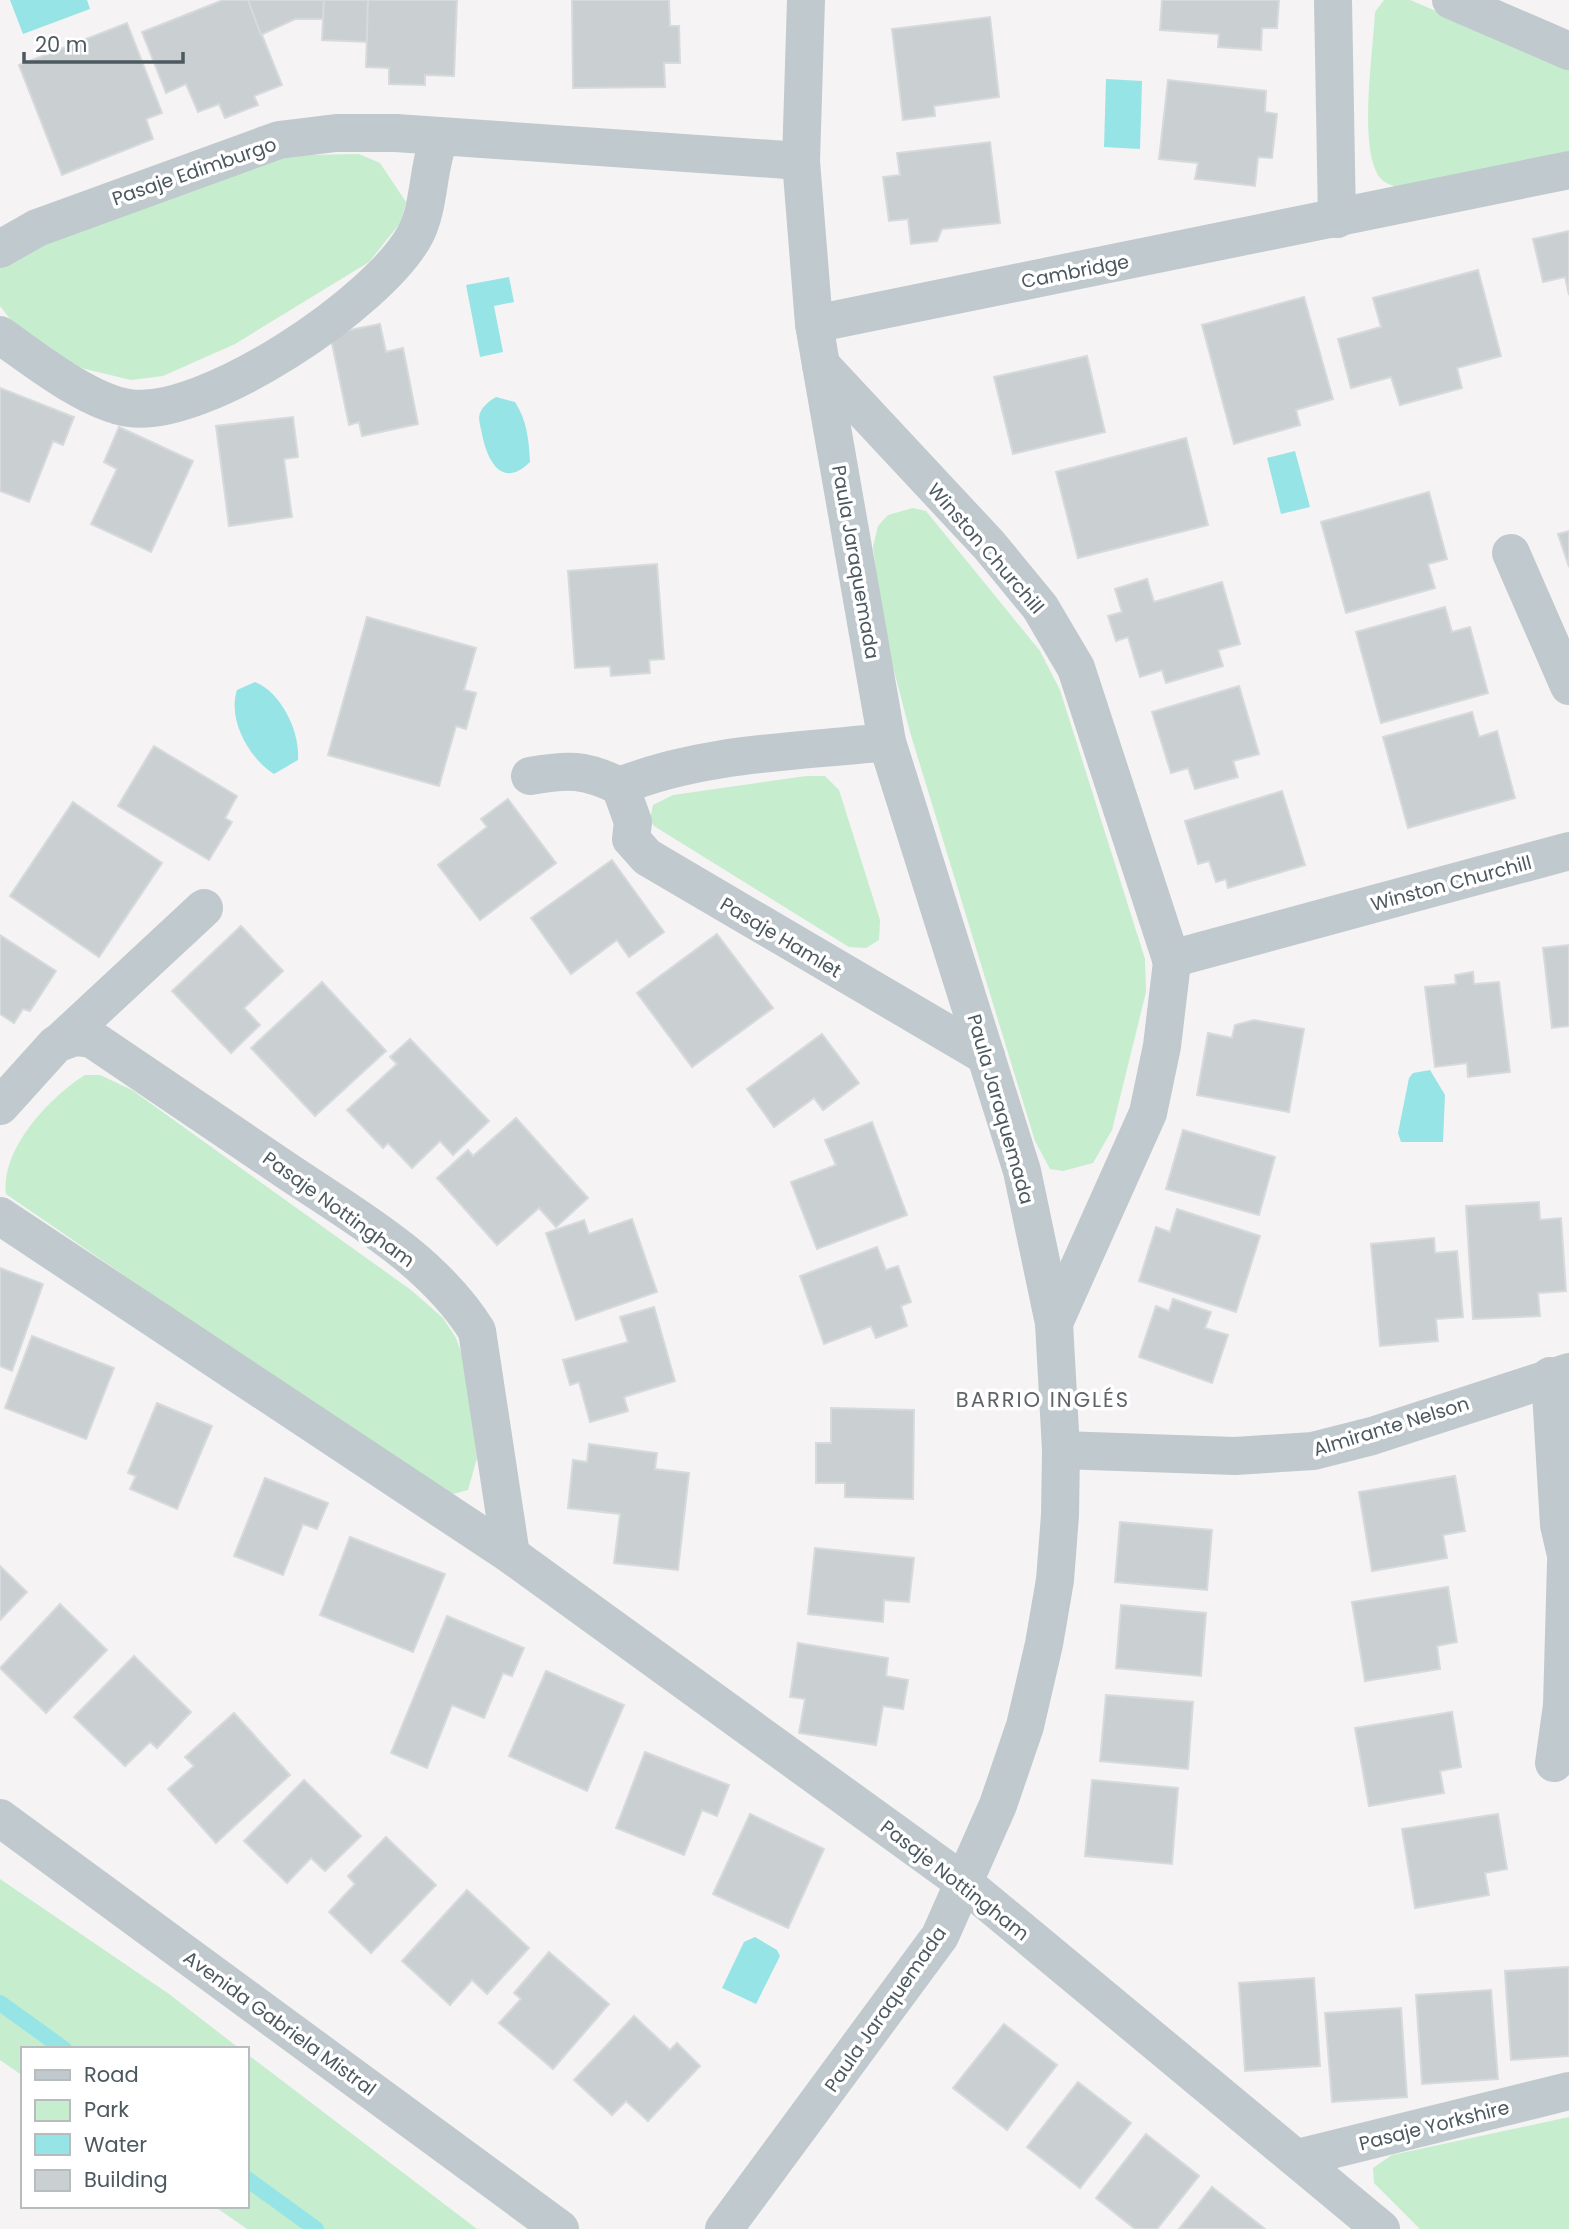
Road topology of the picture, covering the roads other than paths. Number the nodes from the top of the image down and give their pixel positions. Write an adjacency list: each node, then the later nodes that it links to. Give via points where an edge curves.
1 (806, 0): 6 (street, Paula Jaraquemada)
2 (1333, 0): 8 (street)
3 (1451, 0): 4 (street)
4 (1569, 51)
5 (440, 137): 6 (street, Pasaje Edimburgo); 9 (street, Pasaje Edimburgo, via 336,133 279,140 37,228); 11 (street, via 431,157 416,233 395,264 335,319 299,344 214,388 172,405 129,408 100,398)
6 (801, 161): 10 (street, Paula Jaraquemada)
7 (1569, 170): 8 (street, Cambridge)
8 (1337, 219): 10 (street, Cambridge)
9 (0, 249)
10 (814, 324): 12 (street, Paula Jaraquemada)
11 (0, 335)
12 (821, 365): 15 (street, Paula Jaraquemada); 20 (street, Winston Churchill, via 989,545 1040,607 1076,668)
13 (1511, 553): 14 (street)
14 (1569, 687)
15 (887, 742): 17 (street, via 687,765); 22 (street, Paula Jaraquemada)
16 (530, 776): 17 (street, via 566,769 593,773)
17 (620, 786): 22 (street, Pasaje Hamlet, via 633,822 631,839 647,857)
18 (1569, 851): 20 (street, Winston Churchill)
19 (204, 908): 21 (street)
20 (1171, 959): 25 (street, Winston Churchill, via 1162,1045 1148,1113)
21 (62, 1040): 23 (street); 28 (street, Pasaje Nottingham, via 92,1039 382,1235 464,1310 477,1331)
22 (986, 1056): 25 (street, Paula Jaraquemada, via 1022,1171)
23 (0, 1106)
24 (0, 1216): 28 (street, Pasaje Nottingham)
25 (1054, 1323): 27 (street, Paula Jaraquemada)
26 (1559, 1374): 27 (street, Almirante Nelson, via 1313,1451 1236,1456); 29 (street, Almirante Nelson, via 1559,1525)
27 (1061, 1450): 32 (street, Paula Jaraquemada, via 1055,1580 1044,1644 998,1805)
28 (511, 1555): 32 (street, Pasaje Nottingham)
29 (1567, 1565): 30 (street, Almirante Nelson, via 1562,1705)
30 (1554, 1763)
31 (0, 1818): 35 (street, Avenida Gabriela Mistral)
32 (963, 1882): 34 (street, Pasaje Nottingham); 36 (street, Paula Jaraquemada, via 940,1936)
33 (1569, 2091): 34 (street, Pasaje Yorkshire)
34 (1298, 2158): 37 (street, Pasaje Nottingham)
35 (560, 2229)
36 (724, 2229)
37 (1381, 2229)

